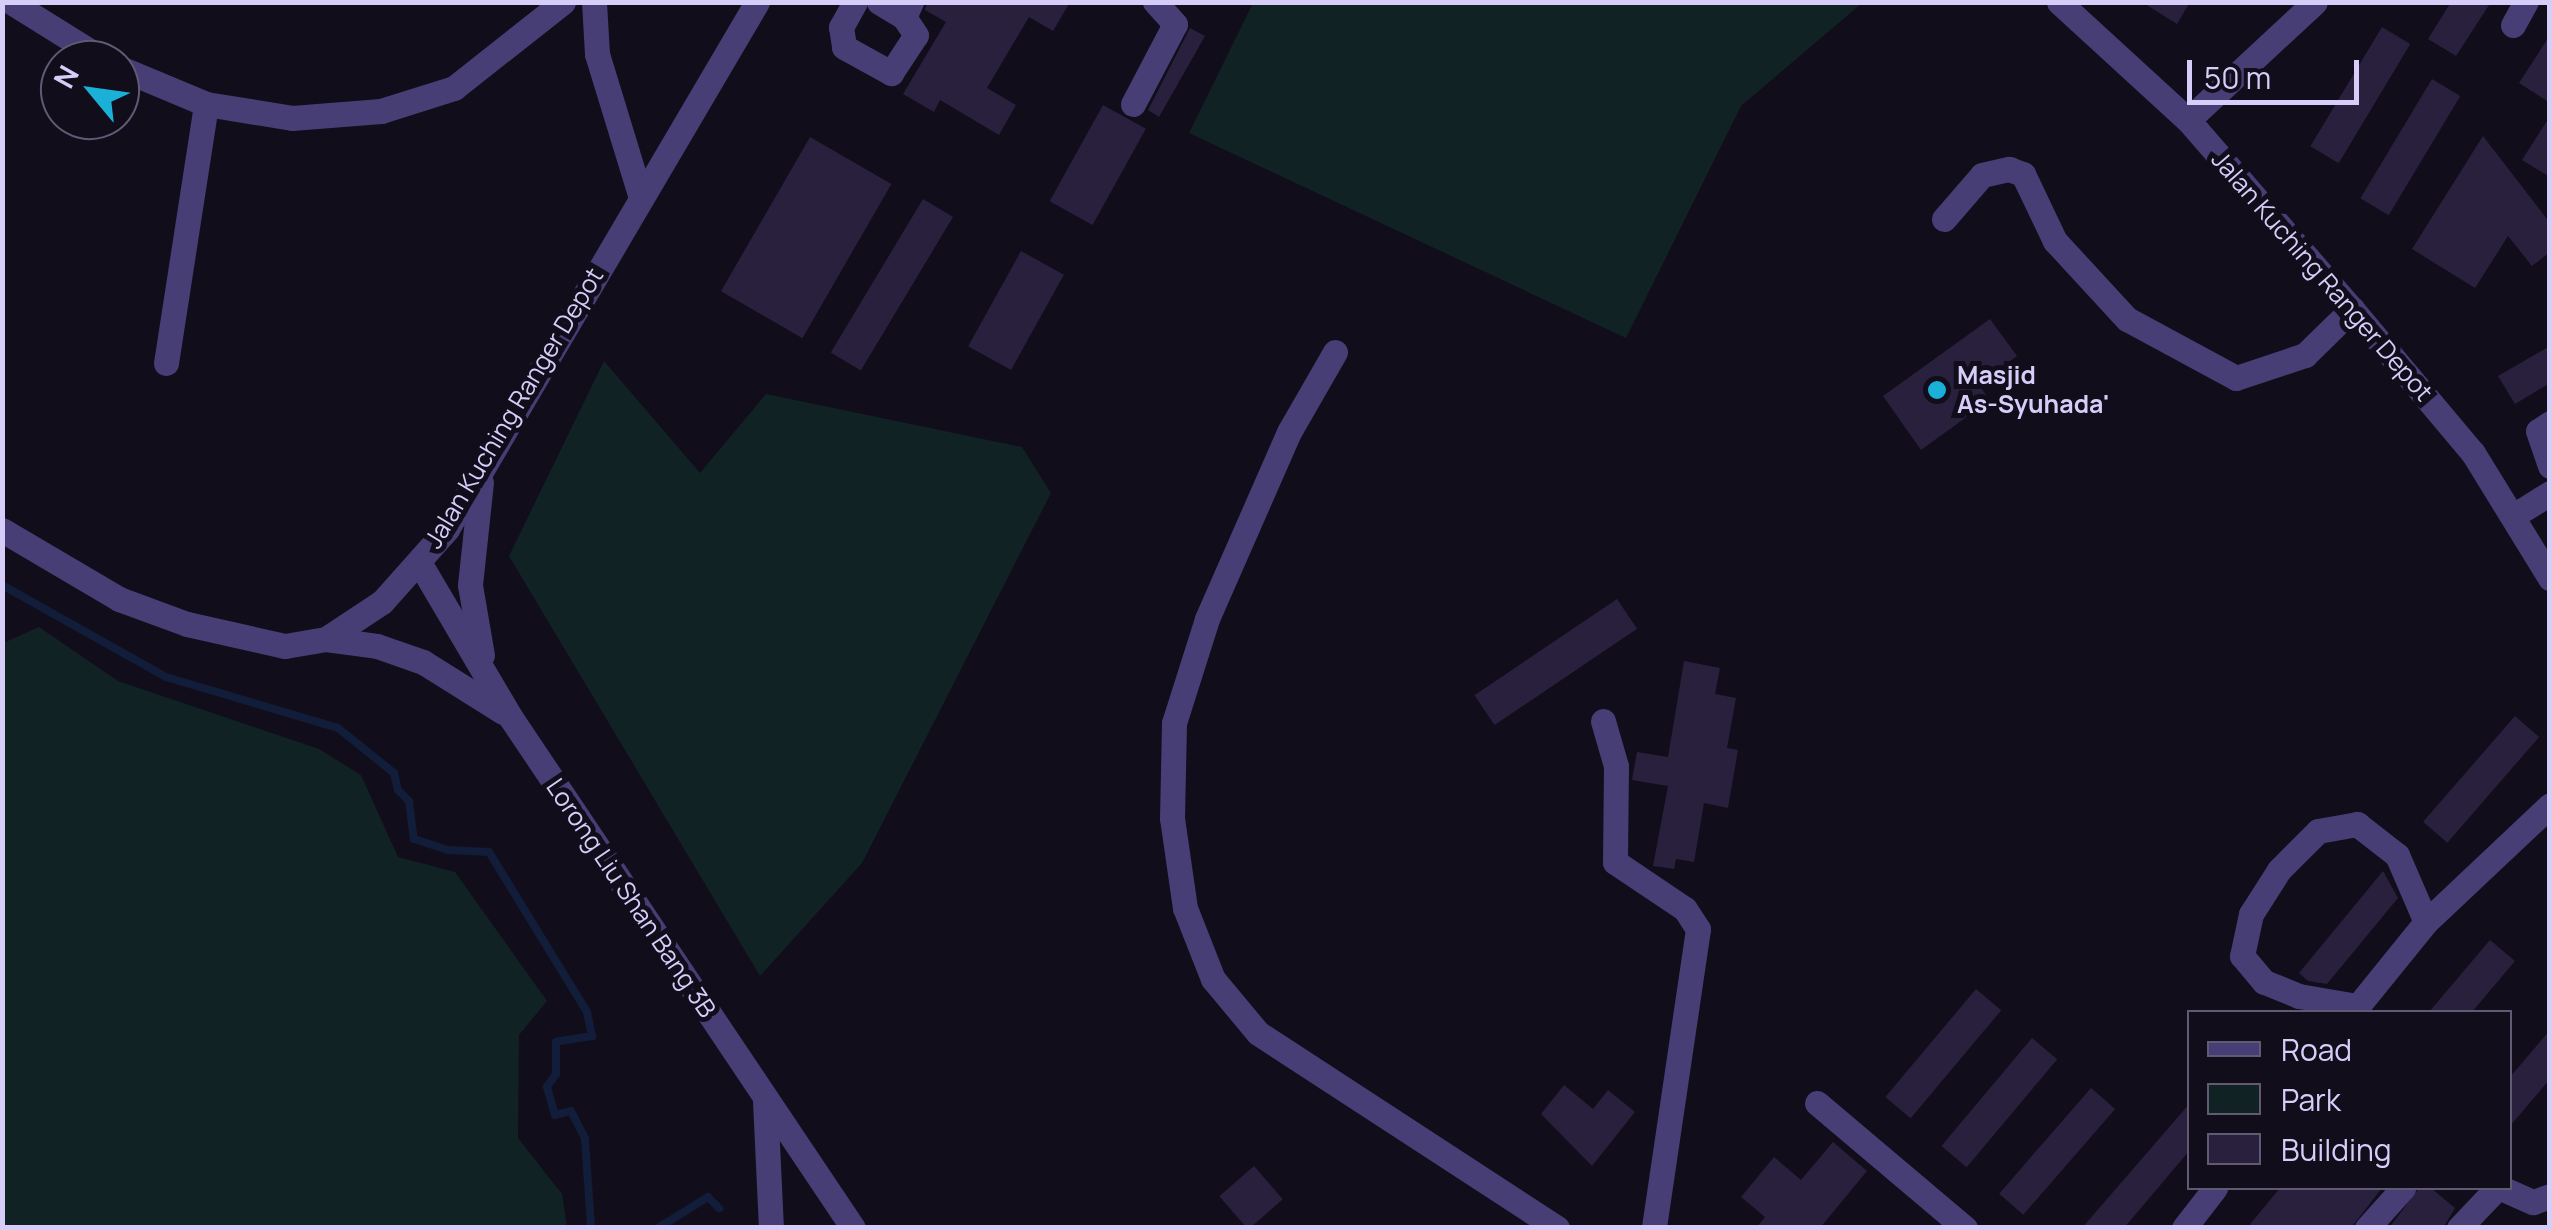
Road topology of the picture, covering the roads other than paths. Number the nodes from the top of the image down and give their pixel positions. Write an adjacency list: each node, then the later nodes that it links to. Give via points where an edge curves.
1 (11, 2): 11 (street)
2 (563, 2): 13 (street, via 531,34 454,88 381,112 292,118)
3 (594, 2): 16 (street, via 597,54)
4 (758, 2): 16 (street, Jalan Kuching Ranger Depot)
5 (855, 2): 10 (street, via 841,27 844,47 891,73 916,35)
6 (879, 2): 10 (street)
7 (1155, 2): 14 (street, via 1175,24)
8 (2059, 2): 15 (street, Jalan Kuching Ranger Depot)
9 (2315, 2): 15 (street)
10 (907, 10)
11 (72, 40)
12 (140, 76): 13 (street)
13 (206, 104): 20 (street)
14 (1134, 104)
15 (2188, 120): 18 (street, Jalan Kuching Ranger Depot)
16 (642, 198): 23 (street, Jalan Kuching Ranger Depot)
17 (1944, 219): 18 (street, via 1982,176 2009,169 2023,174 2055,241 2128,319 2236,378 2305,355)
18 (2352, 309): 25 (street, Jalan Kuching Ranger Depot, via 2473,453)
19 (1335, 352): 45 (street, via 1290,432 1207,619 1174,724 1172,818 1185,908 1212,980 1258,1033)
20 (166, 363)
21 (2550, 423): 22 (street, via 2538,432)
22 (2550, 466)
23 (483, 468): 27 (street, Jalan Kuching Ranger Depot); 30 (street, via 470,585)
24 (2550, 493): 25 (street)
25 (2513, 516): 28 (street, Jalan Kuching Ranger Depot)
26 (2, 530): 29 (street, Jalan Kuching Ranger Depot, via 119,600 187,624 284,646)
27 (418, 562): 29 (street, Jalan Kuching Ranger Depot, via 382,602); 30 (street, Lorong Liu Shan Bang 3B)
28 (2550, 578)
29 (326, 639): 31 (street, via 378,646 423,662)
30 (484, 668): 31 (street, Lorong Liu Shan Bang 3B)
31 (511, 718): 36 (street, Lorong Liu Shan Bang 3B)
32 (1604, 722): 46 (street, via 1616,766 1615,862 1685,909 1698,928)
33 (2550, 805): 34 (street)
34 (2426, 922): 35 (street); 35 (street, via 2397,855 2356,824 2318,831 2279,870 2251,914 2242,956 2264,982)
35 (2355, 1009)
36 (764, 1096): 43 (street); 44 (street, Lorong Liu Shan Bang 3B)
37 (1817, 1103): 47 (street)
38 (2214, 1190): 48 (street)
39 (2400, 1190): 49 (street)
40 (2497, 1190): 50 (street)
41 (2504, 1190): 42 (street, via 2533,1202)
42 (2550, 1196)
43 (771, 1228)
44 (853, 1228)
45 (1556, 1228)
46 (1654, 1228)
47 (1965, 1228)
48 (2184, 1228)
49 (2368, 1228)
50 (2459, 1228)

